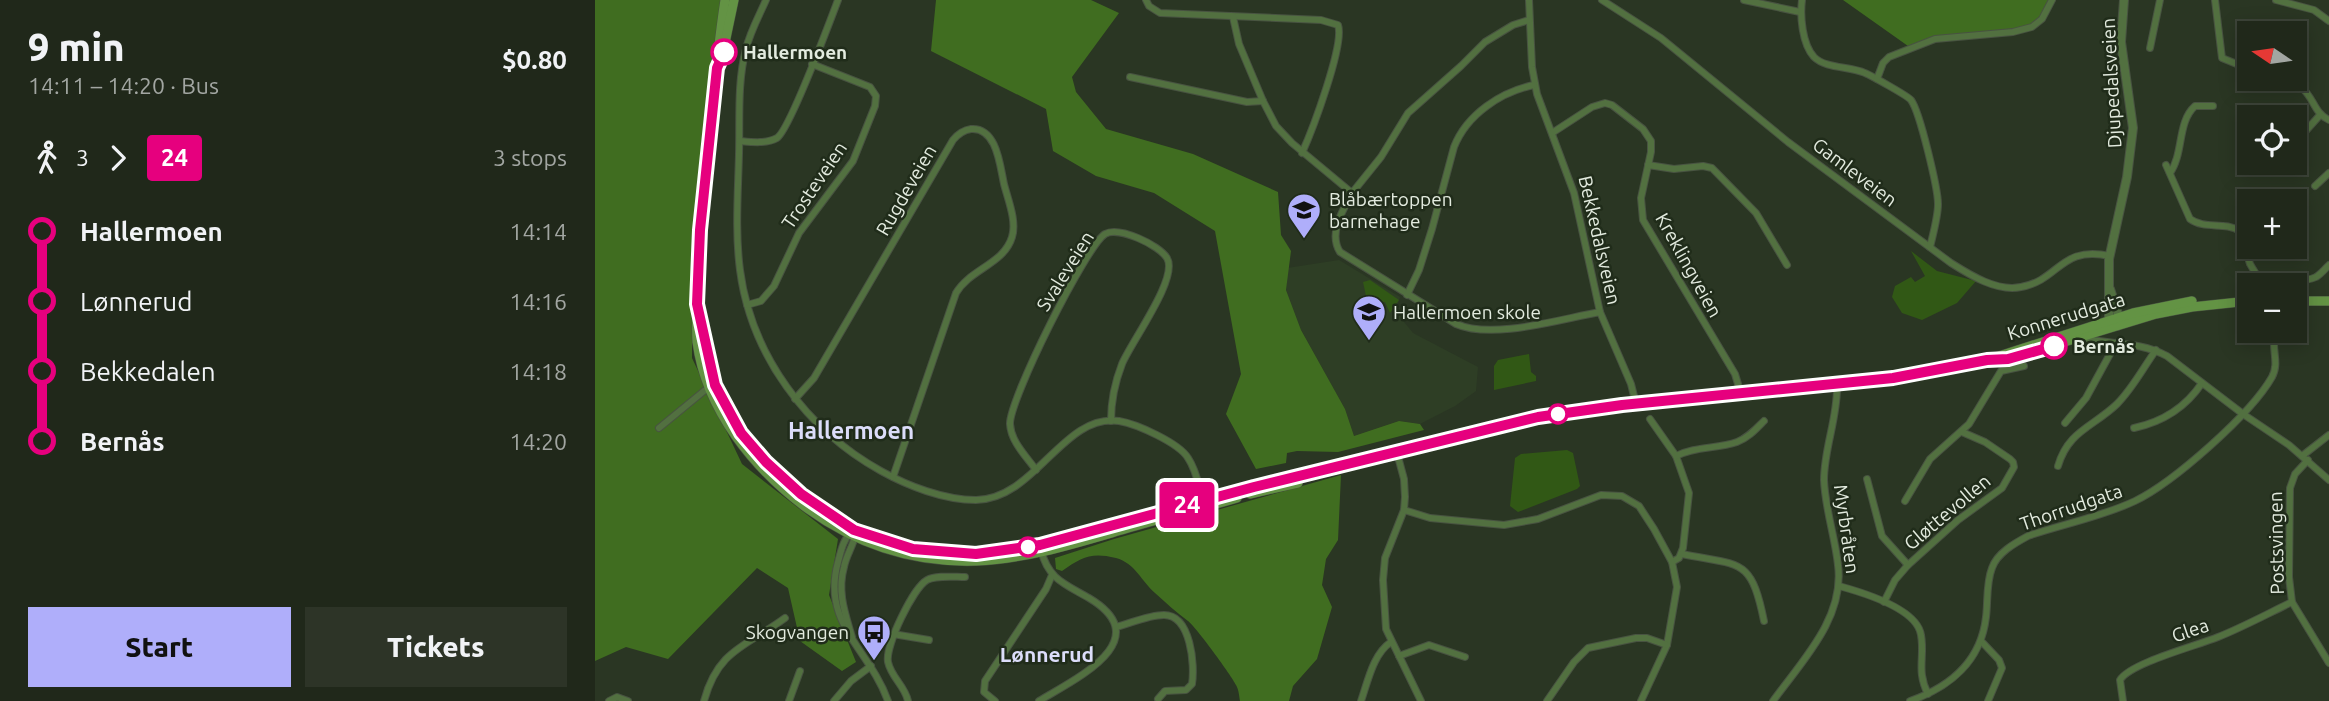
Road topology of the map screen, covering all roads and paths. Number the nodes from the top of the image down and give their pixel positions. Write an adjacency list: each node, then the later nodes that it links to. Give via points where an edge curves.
1 (726, 0): 22 (main road, Konnerudgata)
2 (734, 0): 22 (main road, Konnerudgata)
3 (766, 0): 33 (street, via 744,55)
4 (838, 0): 20 (street)
5 (1146, 0): 16 (street, via 1160,13)
6 (1529, 0): 17 (street, Bekkedalsveien)
7 (1602, 0): 41 (street, Gamleveien, via 1661,38 1788,142)
8 (1744, 0): 15 (street)
9 (1802, 0): 15 (street)
10 (2052, 0): 24 (street, via 2032,27 1935,38 1889,57)
11 (2124, 0): 42 (street, Djupedalsveien, via 2121,42 2133,128)
12 (2160, 0): 19 (street)
13 (2215, 0): 21 (street, via 2222,58)
14 (2276, 0): 18 (street, via 2314,10)
15 (1800, 12): 24 (street, via 1814,56)
16 (1233, 17): 27 (street, via 1236,36); 34 (street, via 1321,20 1339,28 1327,84)
17 (1529, 20): 25 (street, Bekkedalsveien); 40 (street, via 1485,42 1408,113 1381,158)
18 (2329, 21)
19 (2150, 48)
20 (812, 64): 33 (street, via 782,133 766,141); 49 (street, Trosteveien, via 870,87 876,96 875,106 853,161 799,233 774,286 761,301)
21 (2237, 64)
22 (717, 68): 60 (main road, Konnerudgata, via 697,304 697,344)
23 (1130, 77): 27 (street, via 1247,102)
24 (1877, 79): 41 (street, via 1912,101 1923,131 1938,201)
25 (1534, 85): 32 (street, Bekkedalsveien); 45 (street, via 1500,97 1460,134 1419,270)
26 (2304, 91): 29 (street)
27 (1263, 101): 34 (street, via 1276,125)
28 (2213, 106): 37 (street, via 2195,106 2189,113 2178,160)
29 (2321, 115): 30 (street); 31 (street)
30 (2329, 120)
31 (2307, 130)
32 (1552, 133): 35 (street, Kreklingveien, via 1598,104 1608,103 1647,133 1651,146); 50 (street, Bekkedalsveien, via 1574,193)
33 (740, 141): 49 (street, via 737,239)
34 (1303, 153): 40 (street)
35 (1648, 165): 43 (street, via 1712,168 1756,213); 61 (street, Kreklingveien, via 1641,198 1643,220 1735,374)
36 (2165, 165): 37 (street)
37 (2170, 173): 44 (street, via 2193,221 2240,231 2256,274 2308,279)
38 (2329, 173): 39 (street)
39 (2315, 186)
40 (1352, 193): 45 (street, via 1338,221 1337,248)
41 (1930, 247): 42 (street, Gamleveien, via 1971,275 2009,288 2031,284 2081,253)
42 (2110, 256): 51 (street, Djupedalsveien)
43 (1787, 265)
44 (2329, 265)
45 (1407, 295): 50 (street, via 1456,324 1477,330)
46 (2237, 300): 51 (main road, Konnerudgata, via 2155,307)
47 (2307, 301): 48 (main road)
48 (2329, 301)
49 (747, 305): 62 (street, via 771,363)
50 (1600, 312): 63 (street, Bekkedalsveien)
51 (2115, 321): 52 (main road, Konnerudgata); 56 (main road, Konnerudgata)
52 (2079, 338): 53 (street); 56 (main road, Konnerudgata, via 2008,359)
53 (2116, 343): 55 (street); 68 (street, via 2093,386)
54 (2274, 343): 64 (street, Thorrudgata, via 2276,369)
55 (2156, 350): 58 (street); 76 (street, via 2132,388 2074,436)
56 (1987, 360): 59 (main road, Konnerudgata)
57 (2024, 366): 71 (street, Gløttevollen, via 2001,371)
58 (2202, 383): 64 (street); 70 (street, via 2190,401 2154,423)
59 (1837, 385): 61 (main road, Konnerudgata); 91 (street, Myrbråten, via 1824,481)
60 (713, 387): 69 (street); 84 (main road, Konnerudgata, via 732,430 760,466 797,501)
61 (1741, 394): 63 (main road, Konnerudgata)
62 (795, 399): 78 (street, via 855,456); 78 (street, Rugdeveien, via 814,378 953,140 967,130 987,135 997,155 1012,216 1012,236 1001,254 965,280 956,293)
63 (1636, 404): 73 (main road, Konnerudgata, via 1538,417)
64 (2243, 414): 75 (street); 100 (street, Thorrudgata, via 2184,467 2135,501 2012,545 1992,569)
65 (1650, 419): 74 (street)
66 (1111, 421): 77 (street, via 1084,428); 77 (street, Svaleveien, via 1121,367 1170,269 1161,252 1119,232 1103,236 1092,250 1042,341 1012,411 1010,424 1016,442); 82 (street, via 1140,428 1179,448 1193,466)
67 (1764, 421): 74 (street, via 1736,442)
68 (2065, 423)
69 (659, 428)
70 (2134, 428)
71 (1962, 432): 81 (street, Gløttevollen, via 1930,459); 88 (street, Gløttevollen, via 1985,442 2014,462 2014,467 2001,488)
72 (2329, 435): 75 (street)
73 (1397, 453): 82 (main road, Konnerudgata); 83 (street, via 1405,488)
74 (1676, 456): 86 (street, via 1689,495)
75 (2305, 458): 80 (street); 93 (street, Postsvingen, via 2290,488)
76 (2058, 467)
77 (1036, 470): 78 (street, via 1013,489 982,499 944,495)
78 (893, 477)
79 (1867, 478): 88 (street, Gløttevollen, via 1882,537)
80 (2329, 480)
81 (1905, 501)
82 (1204, 504): 85 (main road, Konnerudgata)
83 (1403, 510): 87 (street, via 1430,518 1504,525 1615,494 1639,506); 99 (street, via 1384,567 1386,629)
84 (852, 534): 85 (main road, Konnerudgata, via 892,552 945,561 978,561); 105 (street, via 837,567 833,592 837,613)
85 (1041, 548): 89 (street)
86 (1682, 554): 87 (street); 95 (street, via 1745,570 1754,580)
87 (1672, 562): 101 (street, via 1677,587)
88 (1908, 565): 92 (street, Gløttevollen)
89 (1052, 575): 96 (street, via 1101,606); 116 (street, via 985,681 985,692)
90 (965, 577): 97 (street, via 925,581)
91 (1839, 586): 92 (street); 122 (street, Myrbråten, via 1825,628)
92 (1884, 602): 107 (street, via 1913,619 1921,633 1920,675)
93 (2292, 602): 104 (street, Postsvingen); 125 (street, Glea, via 2218,637 2128,671 2119,680)
94 (785, 618): 111 (street, via 726,658)
95 (1764, 621)
96 (1116, 627): 108 (street, via 1164,615 1183,625 1189,641 1192,684 1186,690 1165,691); 117 (street, via 1108,654)
97 (893, 634): 98 (street); 115 (street, via 888,659)
98 (929, 640)
99 (1391, 642): 102 (street); 118 (street, via 1374,664)
100 (1982, 642): 107 (street, via 1958,676); 124 (street, via 2002,668)
101 (1667, 645): 120 (street, via 1636,638 1588,648); 121 (street)
102 (1399, 656): 103 (street, via 1429,645); 119 (street)
103 (1465, 657)
104 (2329, 663)
105 (871, 666): 113 (street); 114 (street)
106 (800, 671): 112 (street)
107 (1928, 694): 123 (street)
108 (1158, 699)
109 (610, 701): 110 (street, via 617,697)
110 (628, 701)
111 (704, 701)
112 (789, 701)
113 (834, 701)
114 (888, 701)
115 (908, 701)
116 (995, 701)
117 (1039, 701)
118 (1361, 701)
119 (1421, 701)
120 (1548, 701)
121 (1641, 701)
122 (1773, 701)
123 (1910, 701)
124 (1988, 701)
125 (2123, 701)

